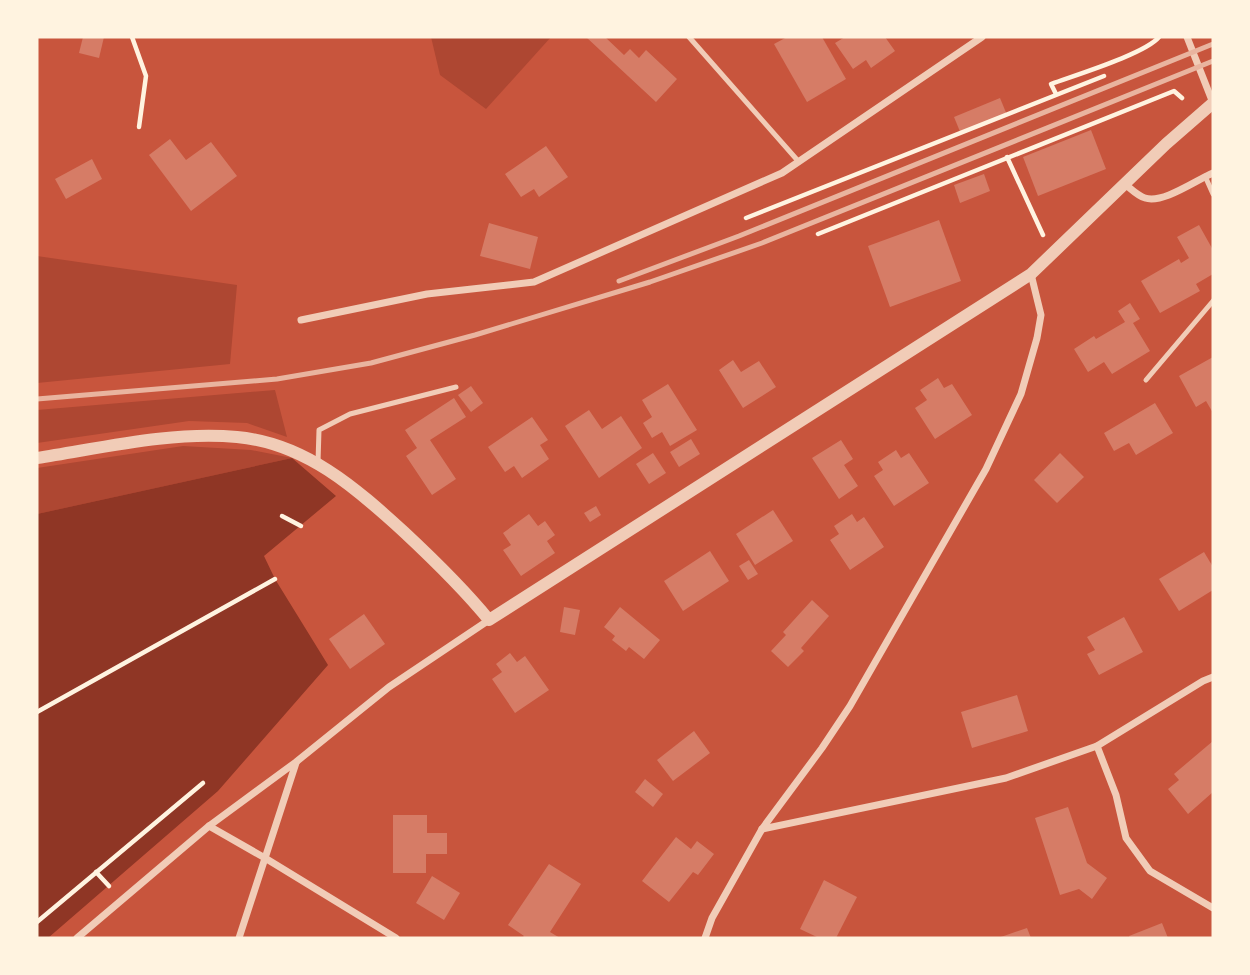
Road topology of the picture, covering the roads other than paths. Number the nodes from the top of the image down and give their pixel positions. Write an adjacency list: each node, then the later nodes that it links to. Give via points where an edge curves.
1 (690, 37): 5 (lane)
2 (982, 37): 5 (street)
3 (1187, 37): 4 (street)
4 (1213, 103): 7 (street)
5 (799, 162): 11 (street, via 534,282 427,294)
6 (1209, 175): 7 (street, via 1152,199); 8 (lane)
7 (1126, 185): 9 (street)
8 (1213, 194)
9 (1031, 274): 16 (street); 21 (street, via 1041,315 1037,338 1021,394 986,469 850,706)
10 (1213, 301): 12 (lane)
11 (301, 320)
12 (1146, 380)
13 (456, 387): 15 (lane, via 350,414 319,430)
14 (37, 458): 15 (street, via 190,435 272,443)
15 (318, 462): 16 (street, via 357,488 431,556)
16 (489, 620): 19 (street, via 389,687)
17 (1213, 677): 18 (street)
18 (1097, 746): 21 (street, via 1006,778); 23 (street, via 1126,838 1150,871)
19 (296, 762): 20 (street); 22 (street)
20 (209, 826): 22 (street); 24 (street)
21 (762, 829): 27 (street)
22 (265, 858): 25 (street); 26 (street)
23 (1213, 908)
24 (77, 938)
25 (239, 938)
26 (396, 938)
27 (705, 938)

